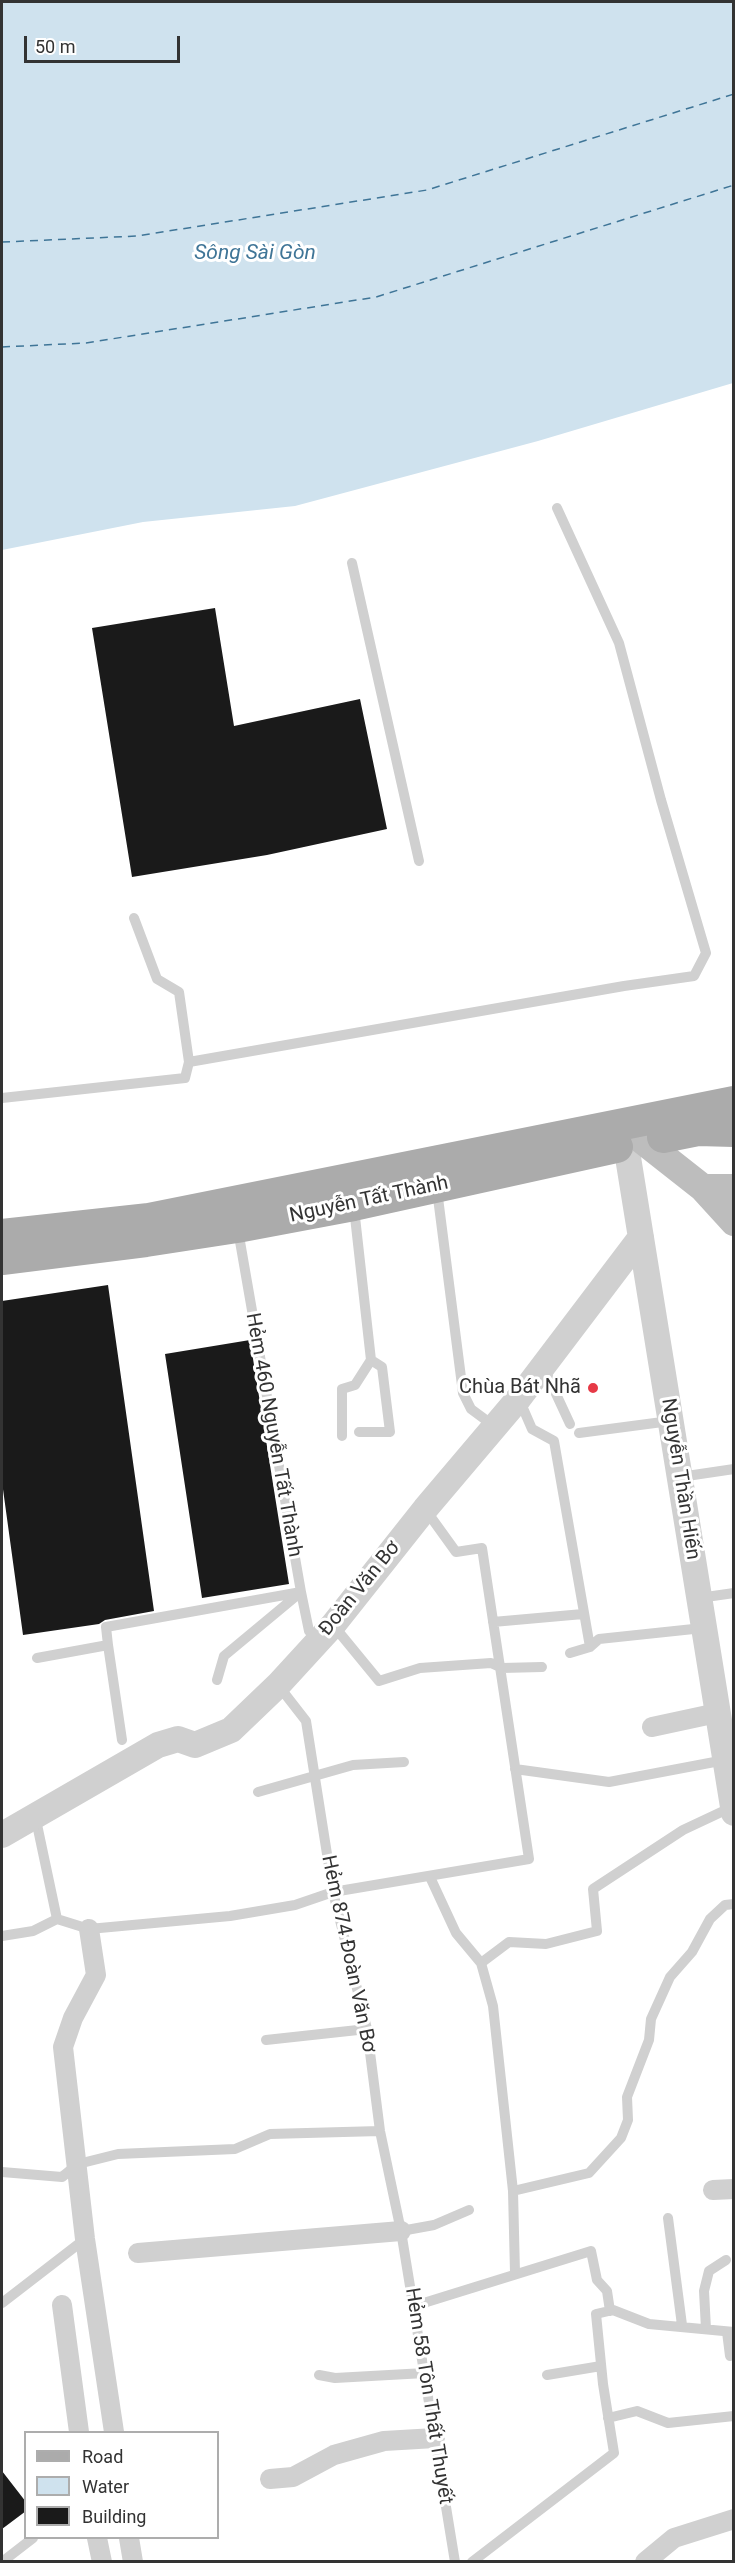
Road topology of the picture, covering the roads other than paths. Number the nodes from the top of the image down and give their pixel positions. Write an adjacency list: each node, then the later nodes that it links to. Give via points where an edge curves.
1 (557, 507): 5 (lane, via 620,643 706,953 694,976)
2 (352, 563): 3 (lane)
3 (419, 861)
4 (134, 918): 5 (lane, via 157,979 179,992)
5 (189, 1062): 6 (lane, via 185,1078)
6 (2, 1098)
7 (730, 1111): 8 (main road, Nguyễn Tất Thành, via 698,1130); 15 (main road, Nguyễn Tất Thành, via 149,1219)
8 (634, 1143): 9 (main road, Nguyễn Tất Thành); 10 (main road); 16 (street, Nguyễn Thần Hiến)
9 (437, 1187): 12 (main road, Nguyễn Tất Thành); 23 (lane, via 463,1393 471,1409)
10 (703, 1188): 11 (main road); 13 (main road)
11 (734, 1188)
12 (354, 1205): 14 (main road, Nguyễn Tất Thành); 18 (lane)
13 (734, 1222)
14 (237, 1227): 17 (main road, Nguyễn Tất Thành); 30 (lane, Hẻm 460 Nguyễn Tất Thành)
15 (2, 1235)
16 (641, 1237): 19 (street, Đoàn Văn Bơ); 21 (street, Nguyễn Thần Hiến)
17 (2, 1259)
18 (371, 1360): 24 (lane, via 382,1367 390,1432); 26 (lane, via 355,1385 342,1389)
19 (543, 1365): 20 (street, Đoàn Văn Bơ); 22 (lane)
20 (519, 1398): 23 (street, Đoàn Văn Bơ); 33 (lane, via 532,1429 554,1442)
21 (670, 1421): 25 (lane); 28 (street, Nguyễn Thần Hiến)
22 (570, 1424)
23 (494, 1427): 29 (street, Đoàn Văn Bơ)
24 (359, 1432)
25 (579, 1433)
26 (342, 1436)
27 (734, 1469): 28 (lane)
28 (679, 1477): 32 (street, Nguyễn Thần Hiến)
29 (425, 1509): 34 (lane, via 456,1552 482,1548); 36 (street, Đoàn Văn Bơ)
30 (301, 1592): 36 (lane, Hẻm 460 Nguyễn Tất Thành, via 309,1631); 37 (lane, via 106,1627); 43 (lane, via 224,1656)
31 (734, 1593): 32 (lane)
32 (699, 1598): 35 (street, Nguyễn Thần Hiến)
33 (582, 1614): 34 (lane); 38 (lane)
34 (493, 1622): 41 (lane)
35 (704, 1628): 38 (lane, via 599,1639); 45 (street, Nguyễn Thần Hiến)
36 (325, 1633): 41 (lane, Hẻm 460 Nguyễn Tất Thành, via 380,1681 420,1668 491,1663); 44 (street, Đoàn Văn Bơ)
37 (108, 1645): 40 (lane); 47 (lane)
38 (590, 1647): 39 (lane)
39 (570, 1653)
40 (37, 1658)
41 (500, 1667): 42 (lane); 50 (lane)
42 (542, 1667)
43 (217, 1680)
44 (278, 1685): 51 (lane, Hẻm 874 Đoàn Văn Bơ, via 306,1721); 54 (street, Đoàn Văn Bơ, via 231,1730 195,1745 178,1739 158,1745)
45 (717, 1713): 46 (street); 49 (street, Nguyễn Thần Hiến)
46 (652, 1727)
47 (122, 1740)
48 (404, 1762): 51 (lane, via 376,1762)
49 (728, 1767): 50 (lane, via 609,1782); 53 (street, Nguyễn Thần Hiến)
50 (515, 1769): 56 (lane, via 529,1859)
51 (314, 1775): 52 (lane); 57 (lane, Hẻm 874 Đoàn Văn Bơ)
52 (258, 1792)
53 (733, 1810): 62 (lane, via 683,1830 593,1889 597,1931 546,1944 509,1942)
54 (35, 1814): 55 (street, Đoàn Văn Bơ); 59 (lane)
55 (2, 1835)
56 (430, 1877): 57 (lane); 62 (lane, via 456,1933)
57 (333, 1892): 60 (lane, via 295,1905 230,1916); 63 (lane, Hẻm 874 Đoàn Văn Bơ)
58 (734, 1904): 70 (lane, via 725,1905 710,1919 692,1952 670,1977 651,2019 649,2040 627,2097 628,2120 621,2138 589,2174)
59 (57, 1919): 60 (lane); 61 (lane, via 33,1931)
60 (89, 1929): 66 (street, via 96,1975 73,2018 63,2048)
61 (2, 1936)
62 (481, 1963): 70 (lane, via 493,2006)
63 (367, 2029): 64 (lane); 65 (lane, Hẻm 874 Đoàn Văn Bơ)
64 (266, 2040)
65 (380, 2131): 66 (lane, via 270,2134 235,2149 118,2154); 73 (lane, Hẻm 874 Đoàn Văn Bơ)
66 (78, 2164): 67 (lane, via 62,2177); 74 (street)
67 (2, 2172)
68 (734, 2189): 69 (street)
69 (713, 2190)
70 (513, 2191): 77 (lane)
71 (469, 2210): 73 (lane, via 434,2225)
72 (668, 2218): 82 (lane)
73 (401, 2232): 75 (street); 80 (lane, Hẻm 58 Tôn Thất Thuyết)
74 (85, 2239): 78 (lane); 93 (street)
75 (138, 2253)
76 (726, 2260): 83 (lane, via 710,2271 704,2291)
77 (515, 2273): 80 (lane); 81 (lane, via 591,2251 597,2280 607,2291)
78 (2, 2303)
79 (62, 2305): 92 (street)
80 (414, 2306): 87 (lane, Hẻm 58 Tôn Thất Thuyết)
81 (610, 2311): 82 (lane, via 649,2324); 86 (lane, via 596,2314)
82 (682, 2325): 83 (lane)
83 (706, 2329): 84 (lane)
84 (730, 2332): 85 (lane)
85 (730, 2356)
86 (601, 2366): 89 (lane); 91 (lane)
87 (425, 2373): 88 (lane, via 335,2378); 94 (lane, Hẻm 58 Tôn Thất Thuyết)
88 (319, 2374)
89 (547, 2375)
90 (734, 2416): 91 (lane, via 668,2423 638,2412)
91 (608, 2418): 104 (lane, via 614,2453)
92 (79, 2431)
93 (114, 2431)
94 (435, 2438): 95 (street, via 384,2441 334,2455 293,2477); 103 (lane, Hẻm 58 Tôn Thất Thuyết)
95 (270, 2479)
96 (734, 2519): 105 (street, via 675,2538)
97 (32, 2539): 100 (lane)
98 (97, 2539): 101 (street)
99 (129, 2539): 102 (street)
100 (2, 2562)
101 (102, 2562)
102 (133, 2562)
103 (455, 2562)
104 (472, 2562)
105 (645, 2562)

